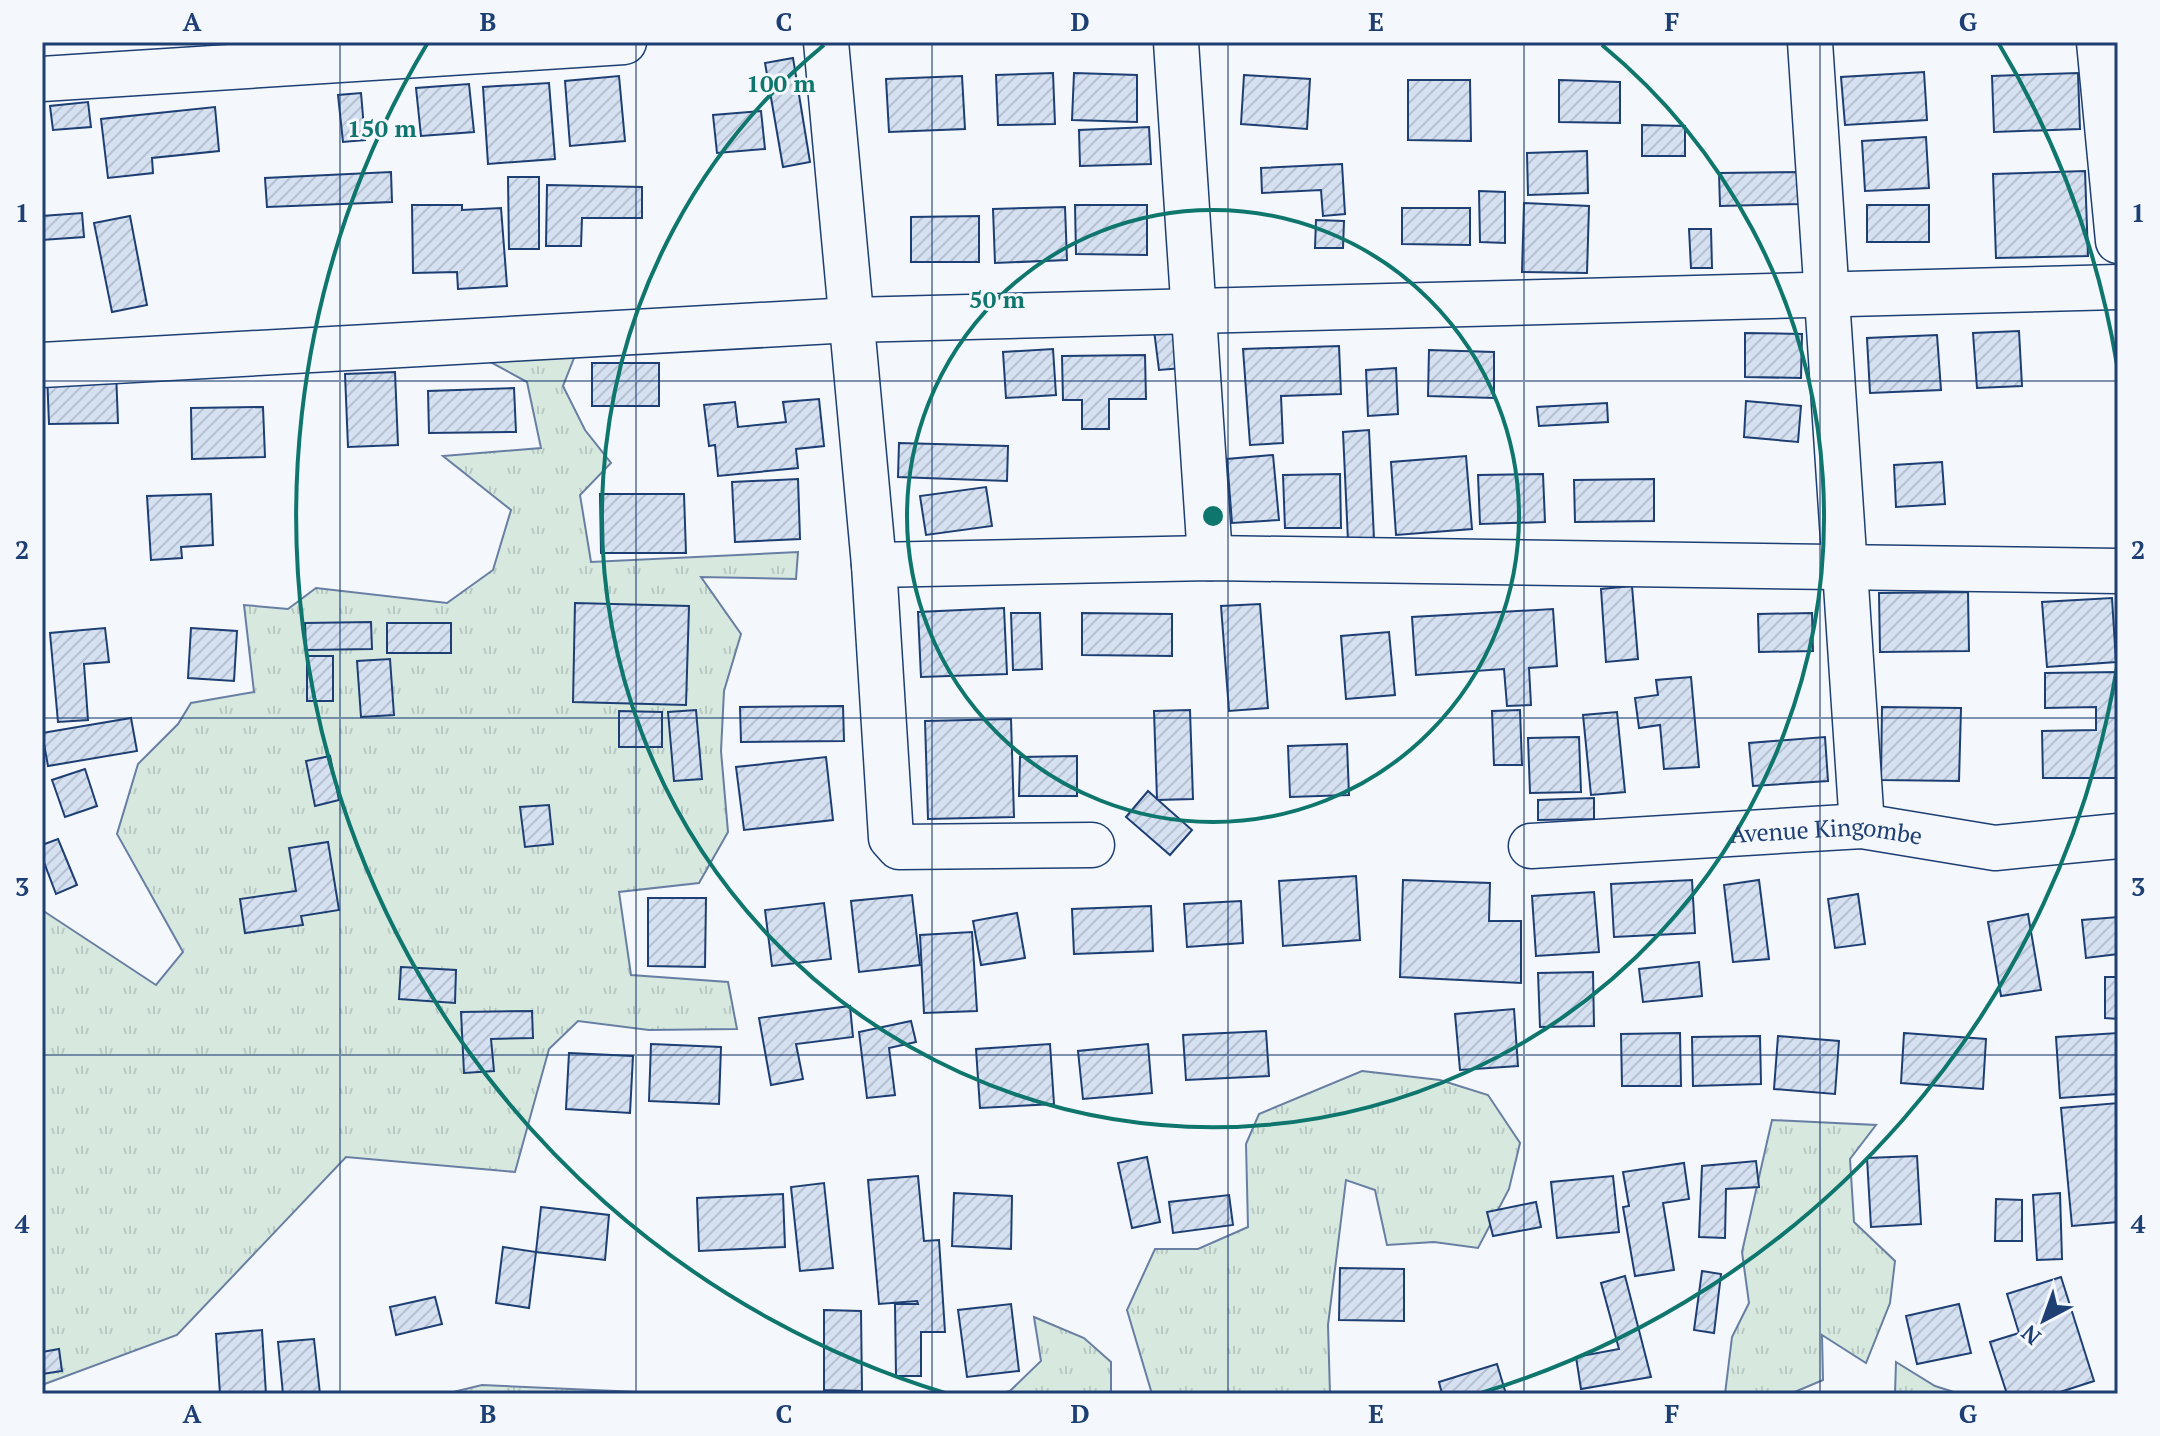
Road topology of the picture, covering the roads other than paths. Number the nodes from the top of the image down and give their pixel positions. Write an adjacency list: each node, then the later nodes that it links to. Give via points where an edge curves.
1 (624, 42): 6 (street)
2 (826, 42): 12 (street)
3 (1176, 42): 11 (street)
4 (1810, 42): 10 (street)
5 (2099, 42): 8 (street)
6 (516, 45): 7 (street)
7 (42, 79)
8 (2118, 241)
9 (2118, 287): 10 (street)
10 (1827, 294): 11 (street); 16 (street)
11 (1194, 310): 12 (street); 14 (street)
12 (851, 320): 13 (street); 15 (street)
13 (42, 365)
14 (1210, 558): 15 (street); 16 (street)
15 (874, 565): 20 (street, via 894,844)
16 (1844, 565): 17 (street); 18 (street)
17 (2118, 571)
18 (1862, 826): 19 (street, Avenue Kingombe, via 1995,848); 21 (street, Avenue Kingombe)
19 (2118, 836)
20 (1092, 845)
21 (1531, 846)

